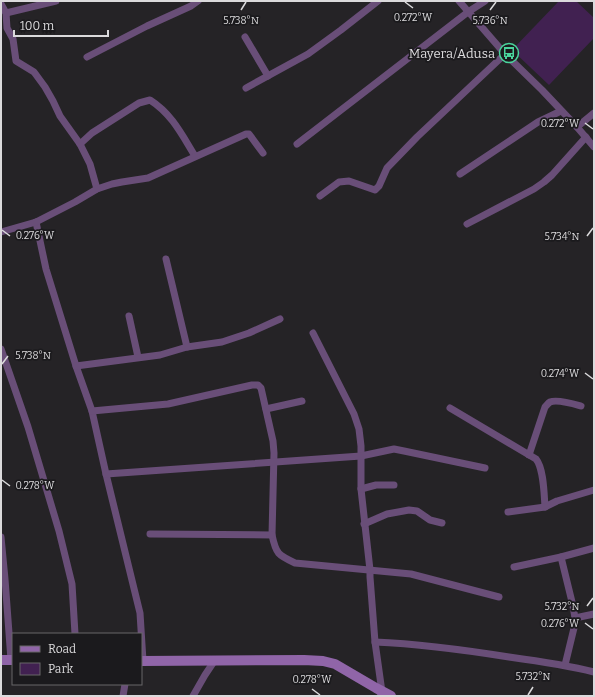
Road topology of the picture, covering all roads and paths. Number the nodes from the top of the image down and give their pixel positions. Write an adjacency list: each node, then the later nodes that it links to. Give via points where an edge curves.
1 (56, 1): 8 (street)
2 (198, 1): 12 (street)
3 (378, 1): 13 (street, via 308,54)
4 (459, 1): 7 (street)
5 (485, 1): 7 (street)
6 (1, 4): 8 (street)
7 (468, 12): 11 (street); 20 (street)
8 (6, 13): 9 (street)
9 (4, 29): 19 (street, via 13,39 16,61 34,72)
10 (245, 36): 13 (street)
11 (505, 54): 15 (street); 26 (street, via 417,137 388,168 375,190 349,181 339,182)
12 (87, 57)
13 (268, 76): 14 (street)
14 (246, 88)
15 (561, 111): 17 (street); 24 (street, via 538,122)
16 (594, 113): 17 (street)
17 (577, 126): 18 (street)
18 (586, 137): 21 (street); 28 (street, via 552,175 534,190)
19 (80, 144): 23 (street, via 92,133 139,103 150,100 168,114); 25 (street, via 90,164)
20 (297, 144)
21 (594, 147)
22 (263, 153): 23 (street, via 249,134 246,134)
23 (194, 156): 25 (street, via 148,178)
24 (460, 174)
25 (97, 189): 27 (street)
26 (320, 196)
27 (36, 222): 29 (street); 37 (street, via 46,269)
28 (467, 224)
29 (1, 232)
30 (166, 259): 34 (street)
31 (129, 316): 36 (street)
32 (280, 319): 34 (street, via 222,342)
33 (313, 333): 44 (street, via 354,414 359,429)
34 (187, 347): 36 (street, via 160,355)
35 (1, 349): 66 (street, via 28,427 59,531 72,584)
36 (138, 357): 37 (street)
37 (76, 366): 42 (street)
38 (302, 401): 41 (street)
39 (581, 406): 43 (street, via 562,401 548,403)
40 (450, 408): 43 (street)
41 (266, 409): 42 (street, via 258,385 168,404); 45 (street)
42 (92, 411): 47 (street)
43 (529, 455): 51 (street, via 540,464)
44 (361, 456): 45 (street); 46 (street, via 394,450); 49 (street)
45 (274, 462): 47 (street); 56 (street)
46 (485, 468)
47 (106, 474): 67 (street, via 140,613)
48 (394, 485): 49 (street, via 376,485)
49 (361, 489): 54 (street)
50 (594, 490): 51 (street)
51 (545, 507): 52 (street)
52 (508, 512)
53 (442, 523): 54 (street, via 430,520 417,511 409,510 388,514)
54 (364, 524): 61 (street)
55 (150, 534): 56 (street)
56 (272, 535): 61 (street, via 274,547 281,556 296,563)
57 (1, 536): 62 (street)
58 (594, 548): 59 (street)
59 (561, 558): 60 (street); 65 (street)
60 (514, 567)
61 (370, 570): 63 (street, via 411,574); 68 (street)
62 (3, 579): 69 (street)
63 (499, 597)
64 (594, 614): 65 (street)
65 (575, 618): 72 (street)
66 (75, 633)
67 (141, 633)
68 (375, 642): 72 (street, via 477,652); 75 (street)
69 (8, 660)
70 (216, 660): 71 (street); 75 (street, via 323,661 335,664); 77 (street)
71 (142, 661)
72 (565, 665): 73 (street)
73 (594, 672)
74 (125, 685): 76 (street)
75 (384, 695)
76 (123, 696)
77 (193, 696)

